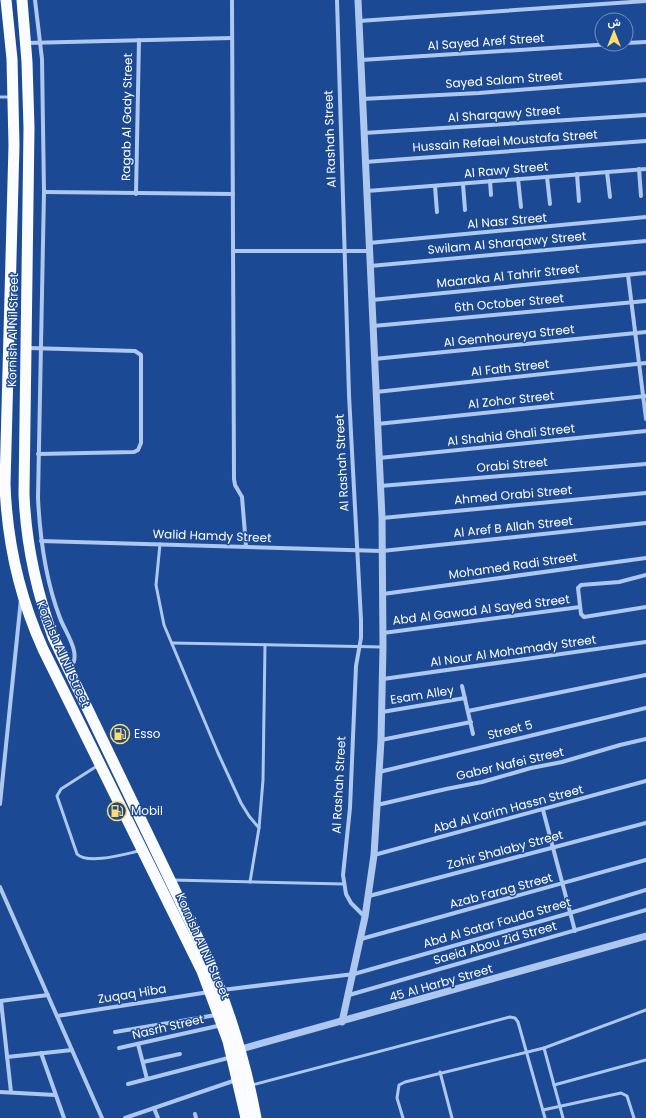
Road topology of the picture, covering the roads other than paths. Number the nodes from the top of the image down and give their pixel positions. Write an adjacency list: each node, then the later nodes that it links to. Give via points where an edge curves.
1 (6, 0): 20 (highway, Kornish Al Nil Street)
2 (22, 0): 12 (highway, Kornish Al Nil Street)
3 (35, 0): 13 (street)
4 (232, 0): 9 (street)
5 (337, 0): 51 (street, Al Rashah Street)
6 (358, 0): 8 (street)
7 (646, 1): 8 (street)
8 (359, 21): 16 (street)
9 (232, 38): 10 (street); 38 (street)
10 (139, 40): 13 (street); 37 (street, Ragab Al Gady Street)
11 (646, 42): 14 (street)
12 (25, 43): 13 (street); 18 (highway, Kornish Al Nil Street)
13 (41, 43): 36 (street)
14 (634, 43)
15 (594, 45): 16 (street, Al Sayed Aref Street)
16 (361, 60): 21 (street)
17 (646, 80): 21 (street, Sayed Salam Street)
18 (28, 96): 20 (highway); 62 (highway, Kornish Al Nil Street)
19 (0, 97): 20 (lane)
20 (14, 97): 86 (highway, Kornish Al Nil Street, via 5,484 11,549)
21 (362, 99): 23 (street)
22 (646, 115): 23 (street, Al Sharqawy Street)
23 (364, 133): 25 (street)
24 (646, 140): 25 (street, Hussain Refaei Moustafa Street)
25 (365, 162): 35 (street)
26 (646, 169): 27 (street, Al Rawy Street)
27 (639, 170): 28 (street, Al Rawy Street); 40 (street)
28 (607, 172): 29 (street, Al Rawy Street); 41 (street)
29 (577, 174): 30 (street, Al Rawy Street); 42 (street)
30 (547, 177): 31 (street, Al Rawy Street); 43 (street)
31 (518, 179): 32 (street, Al Rawy Street); 44 (street)
32 (490, 181): 33 (street, Al Rawy Street); 39 (street)
33 (463, 184): 34 (street, Al Rawy Street); 45 (street)
34 (435, 186): 35 (street, Al Rawy Street); 46 (street)
35 (367, 191): 49 (street)
36 (44, 192): 37 (street); 63 (street)
37 (136, 194): 38 (street)
38 (233, 194): 50 (street)
39 (491, 195)
40 (641, 196)
41 (610, 197)
42 (579, 201)
43 (550, 204)
44 (521, 207)
45 (465, 210)
46 (437, 212)
47 (646, 217): 49 (street, Al Nasr Street)
48 (646, 241): 53 (street, Swilam Al Sharqawy Street)
49 (369, 243): 52 (street)
50 (233, 251): 51 (street); 81 (street, via 234,480 242,497)
51 (344, 251): 52 (street); 82 (street, Al Rashah Street, via 349,395)
52 (369, 251): 53 (street)
53 (370, 266): 56 (street)
54 (646, 273): 55 (street, Maaraka Al Tahrir Street)
55 (628, 275): 56 (street, Maaraka Al Tahrir Street); 58 (street)
56 (372, 300): 59 (street)
57 (646, 301): 58 (street, 6th October Street)
58 (631, 302): 59 (street, 6th October Street); 61 (street)
59 (373, 326): 64 (street)
60 (646, 332): 61 (street, Al Gemhoureya Street)
61 (635, 333): 64 (street, Al Gemhoureya Street); 65 (street)
62 (26, 348): 63 (street); 96 (highway, Kornish Al Nil Street, via 24,494 27,541 44,614)
63 (40, 348): 72 (street); 72 (street, via 139,352 142,355 140,447 134,452)
64 (374, 359): 67 (street)
65 (639, 364): 66 (street, Al Fath Street); 67 (street, Al Fath Street); 68 (street)
66 (646, 364)
67 (376, 392): 70 (street)
68 (645, 396): 69 (street); 70 (street, Al Zohor Street)
69 (646, 419)
70 (377, 424): 73 (street)
71 (646, 431): 73 (street, Al Shahid Ghali Street)
72 (38, 454): 79 (street)
73 (379, 458): 75 (street)
74 (646, 464): 75 (street, Orabi Street)
75 (380, 486): 77 (street)
76 (646, 493): 77 (street, Ahmed Orabi Street)
77 (382, 518): 83 (street)
78 (646, 523): 83 (street, Al Aref B Allah Street)
79 (41, 541): 80 (street, Walid Hamdy Street); 96 (street, via 54,601 74,651 73,664)
80 (160, 544): 81 (street, Walid Hamdy Street); 92 (lane, via 156,585 164,624)
81 (246, 546): 82 (street, Walid Hamdy Street)
82 (359, 551): 83 (street, Walid Hamdy Street); 94 (street, Al Rashah Street)
83 (382, 551): 87 (street)
84 (646, 558): 87 (street, Mohamed Radi Street)
85 (646, 575): 88 (street, via 619,582 580,586)
86 (21, 592): 108 (highway, Kornish Al Nil Street, via 40,642); 111 (street)
87 (383, 594): 90 (street)
88 (580, 607): 89 (street, Abd Al Gawad Al Sayed Street, via 582,615 586,617); 90 (street, Abd Al Gawad Al Sayed Street)
89 (646, 607)
90 (383, 633): 95 (street)
91 (646, 642): 98 (street, Al Nour Al Mohamady Street)
92 (172, 643): 93 (lane); 115 (lane, via 241,803)
93 (265, 645): 94 (lane); 115 (lane, via 263,780)
94 (360, 647): 95 (lane); 123 (street, Al Rashah Street, via 356,666)
95 (383, 647): 98 (street)
96 (68, 670): 116 (highway, Kornish Al Nil Street)
97 (646, 675): 102 (street)
98 (383, 679): 103 (street)
99 (462, 686): 100 (street, Esam Alley)
100 (465, 698): 102 (street, Esam Alley); 103 (street, Esam Alley)
101 (646, 708): 109 (street, Street 5)
102 (468, 711): 104 (street, Esam Alley)
103 (382, 712): 107 (street)
104 (471, 722): 105 (street, Esam Alley); 107 (street)
105 (473, 734)
106 (646, 739): 112 (street, Gaber Nafei Street, via 482,782)
107 (381, 740): 109 (street)
108 (100, 764): 118 (highway, Kornish Al Nil Street); 118 (lane, via 58,794 58,802 77,854 86,858 102,858)
109 (379, 772): 112 (street)
110 (646, 781): 113 (street, Abd Al Karim Hassn Street)
111 (0, 804)
112 (377, 805): 119 (street)
113 (543, 810): 117 (street); 119 (street, Abd Al Karim Hassn Street)
114 (646, 822): 117 (street, Zohir Shalaby Street)
115 (259, 828): 122 (lane)
116 (154, 844): 118 (lane); 121 (highway, Kornish Al Nil Street)
117 (553, 849): 124 (street); 127 (street, Zohir Shalaby Street)
118 (142, 850): 135 (highway, Kornish Al Nil Street)
119 (374, 855): 127 (street)
120 (646, 860): 124 (street, Azab Farag Street)
121 (170, 880): 122 (lane); 135 (highway, Kornish Al Nil Street, via 206,954)
122 (250, 882): 123 (lane)
123 (344, 884): 130 (street, Al Rashah Street, via 351,903)
124 (562, 884): 129 (street); 133 (street, Azab Farag Street)
125 (0, 887): 136 (street)
126 (646, 890): 129 (street, Abd Al Satar Fouda Street)
127 (369, 896): 130 (street)
128 (646, 910): 131 (street, Saeid Abou Zid Street)
129 (570, 913): 131 (street); 134 (street, Abd Al Satar Fouda Street)
130 (366, 917): 133 (street)
131 (575, 931): 137 (street, Saeid Abou Zid Street)
132 (646, 936): 142 (street, 45 Al Harby Street)
133 (361, 939): 134 (street)
134 (354, 974): 135 (street, Abd Al Satar Fouda Street); 137 (street)
135 (216, 991): 140 (highway, Kornish Al Nil Street); 141 (street, Zuqaq Hiba); 148 (highway, Kornish Al Nil Street)
136 (48, 995): 138 (street); 141 (street)
137 (350, 995): 142 (street)
138 (0, 1001): 153 (street)
139 (646, 1010): 147 (lane)
140 (219, 1014): 143 (highway, Kornish Al Nil Street); 144 (street)
141 (57, 1016): 149 (street)
142 (342, 1022): 148 (street, 45 Al Harby Street)
143 (223, 1025): 145 (street, Nasrh Street); 154 (highway, Kornish Al Nil Street)
144 (115, 1032)
145 (138, 1044): 146 (street, Nasrh Street); 156 (street)
146 (119, 1048)
147 (544, 1048): 150 (lane); 161 (lane)
148 (241, 1049): 162 (highway, Kornish Al Nil Street)
149 (72, 1050): 151 (street); 170 (street)
150 (527, 1052): 157 (lane); 162 (lane, via 518,1022 510,1017); 168 (lane)
151 (41, 1053): 153 (street); 165 (street)
152 (180, 1054): 156 (street)
153 (7, 1056): 164 (street)
154 (232, 1057): 158 (street); 159 (highway, Kornish Al Nil Street)
155 (646, 1060): 161 (lane)
156 (142, 1062): 158 (street)
157 (440, 1072): 175 (lane, via 399,1085 397,1098); 176 (lane)
158 (147, 1079): 160 (street)
159 (238, 1079): 167 (street); 173 (highway, Kornish Al Nil Street)
160 (128, 1084)
161 (554, 1085): 166 (lane)
162 (250, 1086): 174 (highway, Kornish Al Nil Street)
163 (0, 1092): 164 (street)
164 (11, 1092): 165 (street)
165 (55, 1095): 169 (street)
166 (560, 1106): 168 (lane); 178 (lane); 179 (lane, via 621,1093 627,1096)
167 (154, 1108): 171 (street); 172 (street)
168 (543, 1110): 177 (lane)
169 (64, 1118)
170 (102, 1118)
171 (125, 1118)
172 (158, 1118)
173 (246, 1118)
174 (256, 1118)
175 (403, 1118)
176 (452, 1118)
177 (545, 1118)
178 (563, 1118)
179 (634, 1118)

